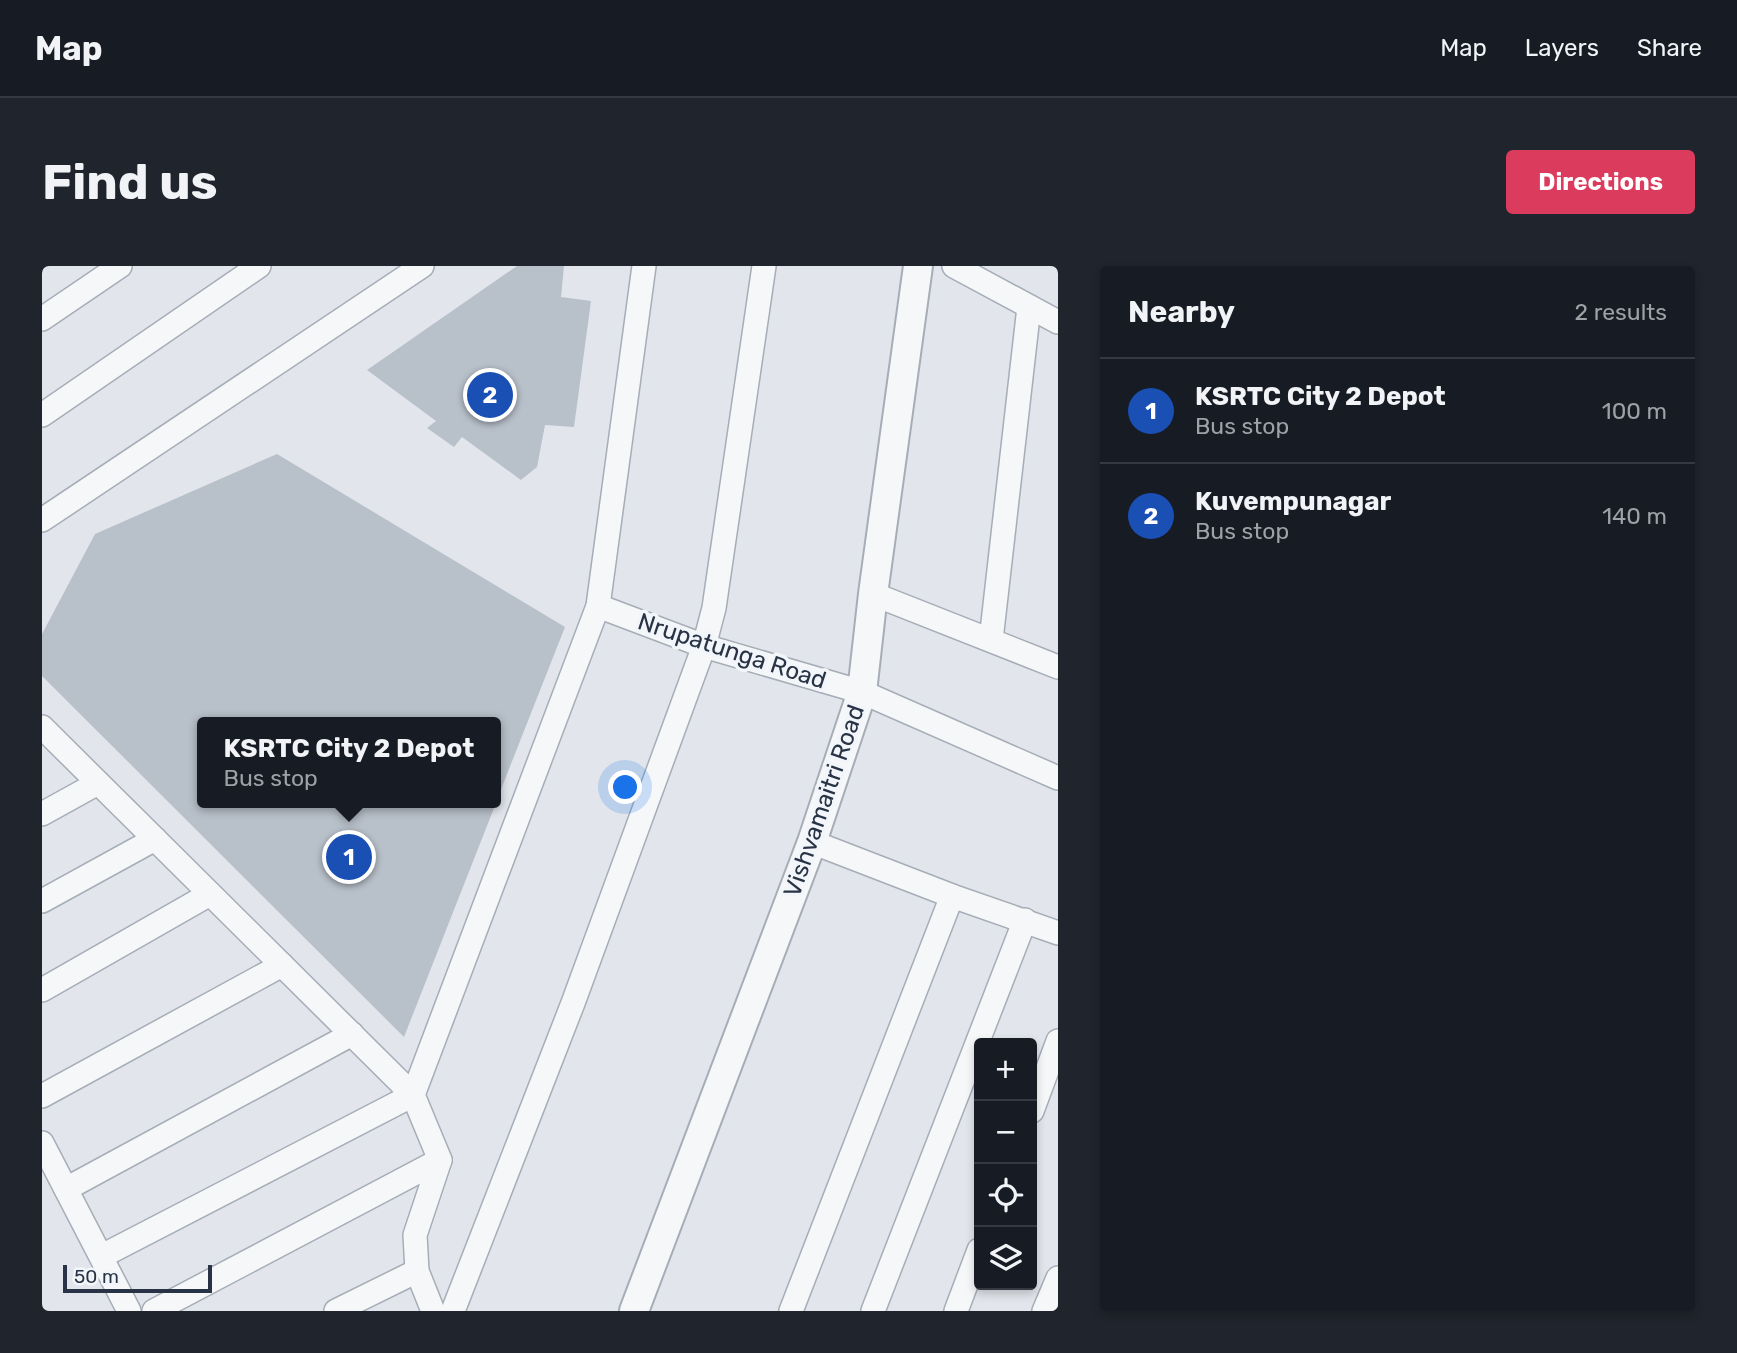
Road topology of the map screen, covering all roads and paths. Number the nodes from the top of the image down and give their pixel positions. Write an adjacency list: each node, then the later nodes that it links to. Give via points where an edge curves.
1 (120, 266): 9 (street)
2 (259, 266): 11 (street)
3 (422, 266): 12 (street)
4 (644, 266): 14 (street)
5 (764, 266): 16 (street, via 714,608)
6 (918, 266): 13 (street, Vishvamaitri Road)
7 (954, 266): 8 (street)
8 (1029, 307): 10 (street); 15 (street)
9 (42, 319)
10 (1058, 322)
11 (42, 415)
12 (43, 520)
13 (873, 594): 15 (street); 18 (street, Vishvamaitri Road)
14 (598, 606): 16 (street, Nrupatunga Road); 34 (street)
15 (991, 640): 17 (street)
16 (704, 646): 18 (street, Nrupatunga Road); 48 (street, via 573,1003)
17 (1058, 667)
18 (862, 692): 20 (street, Nrupatunga Road); 24 (street, Vishvamaitri Road)
19 (43, 729): 21 (street)
20 (1058, 778)
21 (98, 783): 22 (street); 23 (street)
22 (42, 814)
23 (155, 839): 25 (street); 27 (street)
24 (812, 842): 26 (street); 49 (street, Vishvamaitri Road)
25 (210, 894): 30 (street); 31 (street)
26 (952, 895): 28 (street); 50 (street)
27 (42, 901)
28 (1025, 920): 29 (street); 51 (street)
29 (1058, 933)
30 (282, 965): 32 (street); 35 (street)
31 (42, 990)
32 (352, 1034): 34 (street); 39 (street)
33 (1058, 1041): 36 (street)
34 (413, 1095): 38 (street); 40 (street)
35 (42, 1096)
36 (1036, 1101)
37 (42, 1143): 39 (street)
38 (440, 1160): 42 (street, via 415,1235); 45 (street)
39 (66, 1189): 40 (street)
40 (102, 1255): 44 (street)
41 (974, 1263): 52 (street)
42 (417, 1271): 46 (street); 47 (street)
43 (1058, 1278): 53 (street)
44 (129, 1311)
45 (154, 1311)
46 (336, 1311)
47 (433, 1311)
48 (453, 1311)
49 (634, 1311)
50 (790, 1311)
51 (873, 1311)
52 (956, 1311)
53 (1044, 1311)

